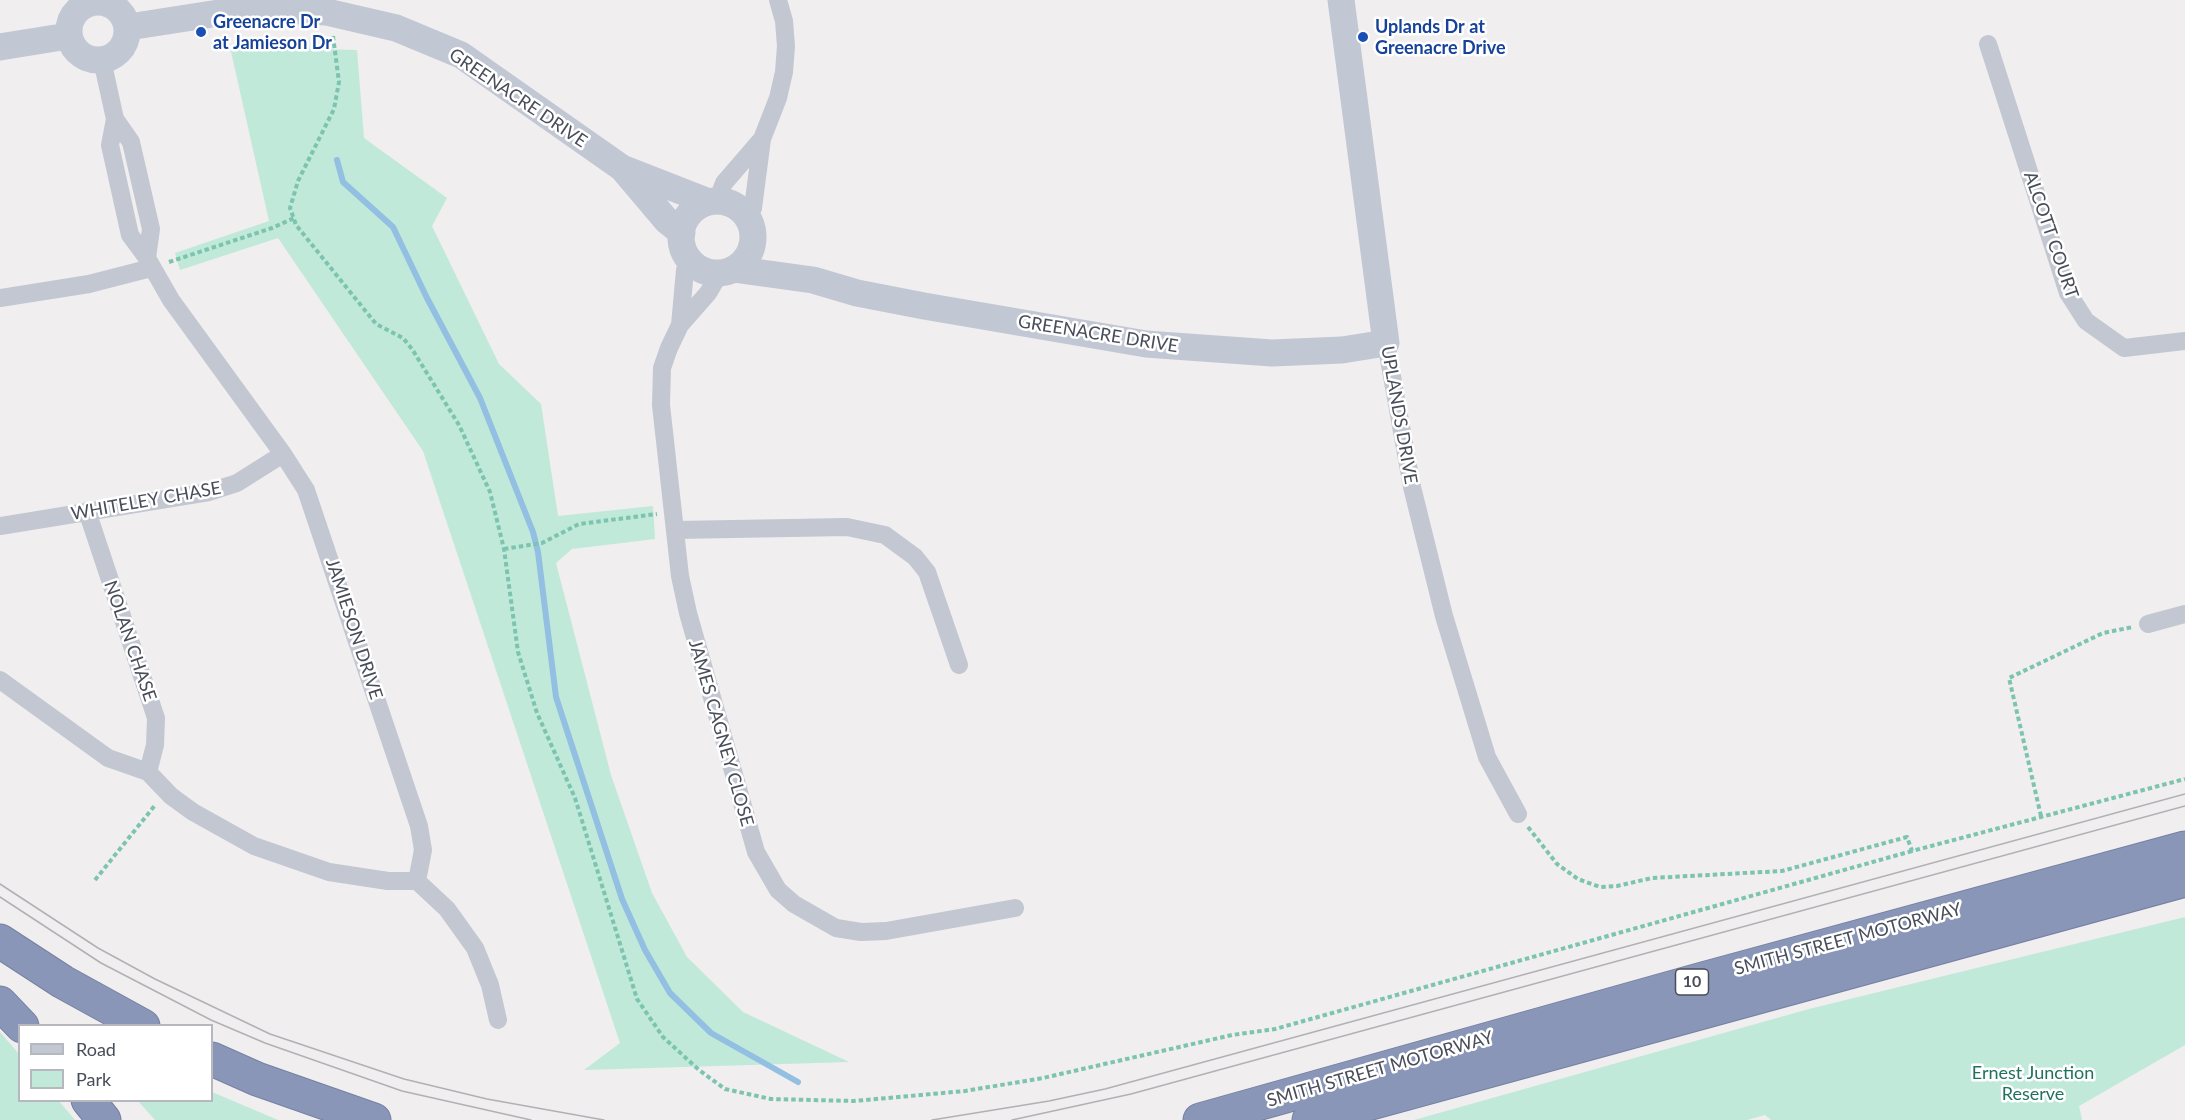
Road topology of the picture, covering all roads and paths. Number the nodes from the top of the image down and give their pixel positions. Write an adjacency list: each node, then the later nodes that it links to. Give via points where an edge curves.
1 (778, 0): 10 (street, via 784,21 784,72)
2 (1341, 0): 23 (street, UPLANDS DRIVE)
3 (90, 1): 4 (street, via 115,6); 5 (street, via 72,16)
4 (126, 23): 9 (street, via 126,39 121,48); 11 (street, GREENACRE DRIVE, via 135,26 219,13 278,10 327,12 396,28 461,55)
5 (68, 36): 8 (street); 9 (street, via 78,53)
6 (333, 36): 13 (path, via 339,82 334,109 298,181 290,208)
7 (1988, 44): 22 (street, ALCOTT COURT, via 2068,293 2086,321 2124,348)
8 (0, 47)
9 (105, 59): 17 (street, via 116,119 130,142 151,230)
10 (762, 139): 12 (street); 14 (street)
11 (622, 168): 12 (street, GREENACRE DRIVE); 15 (street, GREENACRE DRIVE)
12 (713, 202): 14 (street, via 735,206); 15 (street, via 690,213)
13 (294, 218): 17 (path, via 272,228); 29 (path, via 376,324 403,338 412,349 459,425 490,492)
14 (751, 229): 18 (street, via 743,262); 19 (street, GREENACRE DRIVE)
15 (682, 233): 16 (street)
16 (689, 259): 18 (street, via 698,267); 21 (street, JAMES CAGNEY CLOSE)
17 (149, 263): 20 (street, via 89,284); 24 (street, JAMIESON DRIVE, via 171,300)
18 (727, 271): 19 (street, GREENACRE DRIVE); 21 (street, JAMES CAGNEY CLOSE)
19 (813, 280): 23 (street, GREENACRE DRIVE, via 924,306 1146,344 1272,353 1342,350)
20 (0, 298)
21 (680, 325): 26 (street, JAMES CAGNEY CLOSE, via 662,368 660,387)
22 (2185, 341)
23 (1386, 343): 37 (street, UPLANDS DRIVE, via 1412,487 1441,606 1487,757)
24 (283, 454): 25 (street, WHITELEY CHASE, via 225,488); 43 (street, JAMIESON DRIVE, via 313,506 419,826 423,850)
25 (87, 511): 27 (street, WHITELEY CHASE); 34 (street, NOLAN CHASE, via 156,718)
26 (674, 511): 28 (street, JAMES CAGNEY CLOSE); 29 (path, via 579,524 542,543)
27 (0, 526)
28 (676, 530): 32 (street, via 846,527 885,535 915,556 927,572); 45 (street, JAMES CAGNEY CLOSE, via 688,614 749,834 765,872 778,890 815,918 836,928 861,932)
29 (504, 549): 40 (path, via 518,652 537,713 575,798 637,999 663,1037 699,1070 725,1089 750,1097 816,1101 899,1098 1043,1078 1232,1035 1275,1029)
30 (2185, 614): 31 (street)
31 (2148, 624): 38 (path, via 2103,633 2009,678)
32 (959, 666)
33 (0, 680): 34 (street, via 108,758)
34 (148, 772): 36 (street)
35 (2185, 779): 38 (path)
36 (165, 791): 41 (path); 43 (street, via 222,830 295,862 365,879)
37 (1518, 814): 40 (path, via 1557,864 1578,879 1600,887 1652,878 1774,873 1907,837)
38 (2041, 816): 40 (path)
39 (2185, 848): 56 (highway, SMITH STREET MOTORWAY / 10)
40 (1912, 851)
41 (95, 880)
42 (2185, 880): 46 (highway, SMITH STREET MOTORWAY / 10)
43 (417, 881): 49 (street, via 447,909 475,948 490,985)
44 (2185, 900): 46 (highway, via 2070,928)
45 (1015, 908)
46 (2005, 929): 57 (highway, SMITH STREET MOTORWAY / 10)
47 (0, 941): 51 (highway)
48 (0, 1003): 50 (highway)
49 (498, 1020)
50 (20, 1024)
51 (139, 1024)
52 (213, 1059): 55 (highway)
53 (89, 1102): 54 (highway)
54 (104, 1120)
55 (374, 1120)
56 (1200, 1120)
57 (1309, 1120)

